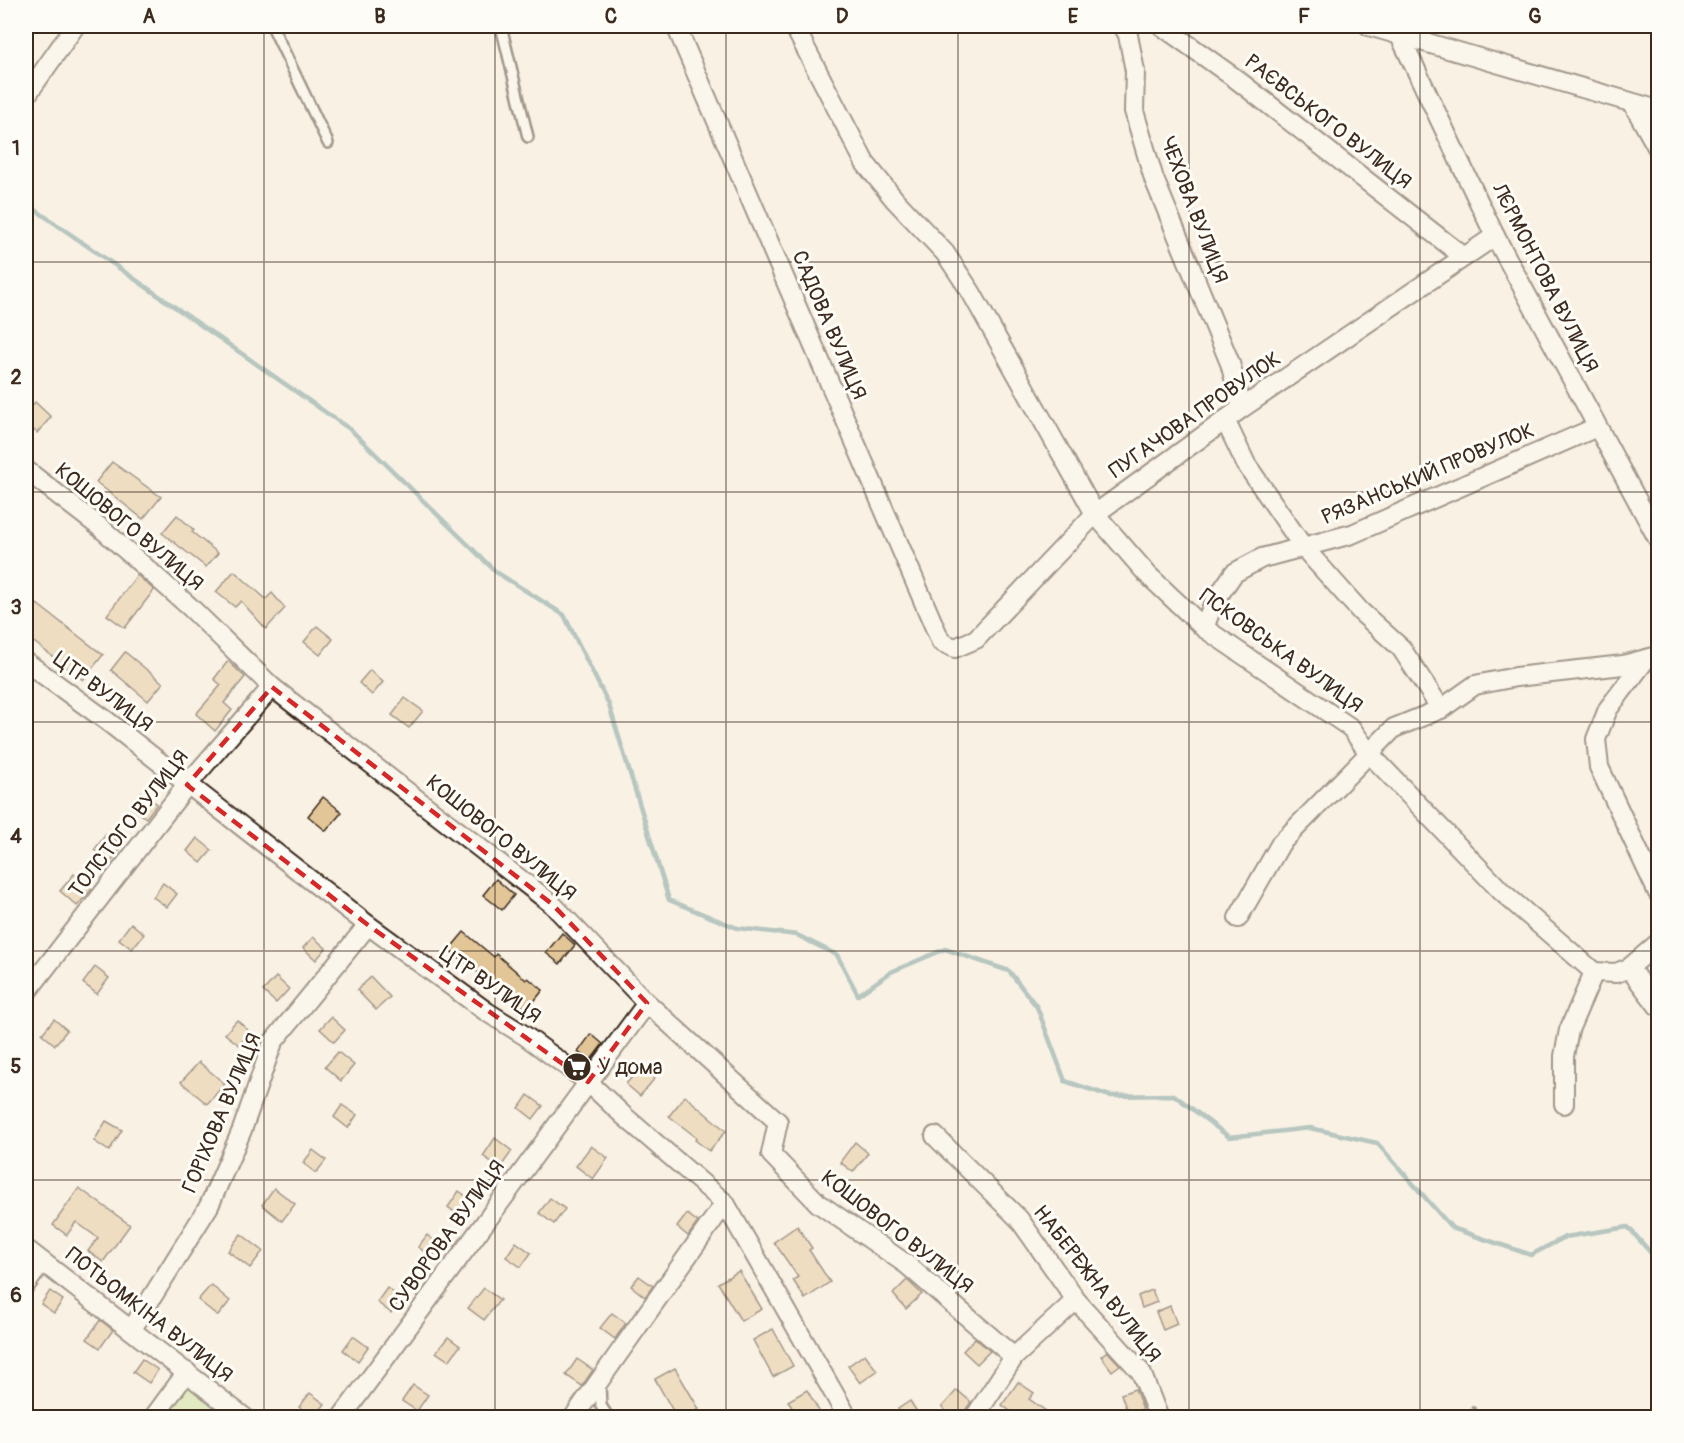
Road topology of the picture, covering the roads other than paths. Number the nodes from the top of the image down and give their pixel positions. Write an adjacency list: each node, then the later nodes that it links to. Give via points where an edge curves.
1 (75, 26): 10 (street)
2 (272, 26): 14 (lane)
3 (501, 26): 13 (lane)
4 (676, 26): 26 (street, САДОВА ВУЛИЦЯ)
5 (794, 26): 22 (street, ПСКОВСЬКА ВУЛИЦЯ, via 865,164 945,253 971,292)
6 (1123, 26): 18 (street, ЧЕХОВА ВУЛИЦЯ, via 1135,71 1134,111 1154,178 1230,363)
7 (1162, 26): 17 (street, РАЄВСЬКОГО ВУЛИЦЯ)
8 (1369, 26): 9 (street)
9 (1399, 34): 11 (street); 16 (street, ЛЄРМОНТОВА ВУЛИЦЯ)
10 (26, 96)
11 (1634, 104): 12 (street); 15 (street)
12 (1659, 110)
13 (528, 137)
14 (327, 143)
15 (1659, 149)
16 (1496, 236): 17 (street, ПУГАЧОВА ПРОВУЛОК); 20 (street, ЛЄРМОНТОВА ВУЛИЦЯ)
17 (1464, 257): 18 (street, ПУГАЧОВА ПРОВУЛОК)
18 (1242, 408): 19 (street, ПУГАЧОВА ПРОВУЛОК)
19 (1225, 420): 22 (street, ПУГАЧОВА ПРОВУЛОК); 24 (street, via 1246,464)
20 (1597, 427): 23 (street, ЛЄРМОНТОВА ВУЛИЦЯ); 24 (street, РЯЗАНСЬКИЙ ПРОВУЛОК, via 1352,534)
21 (26, 470): 29 (street, КОШОВОГО ВУЛИЦЯ, via 101,528)
22 (1095, 514): 25 (street, ПСКОВСЬКА ВУЛИЦЯ, via 1147,574); 26 (street, ПУГАЧОВА ПРОВУЛОК, via 976,639 955,648)
23 (1659, 539)
24 (1304, 548): 25 (street, РЯЗАНСЬКИЙ ПРОВУЛОК, via 1262,558 1234,573 1214,602); 30 (street, via 1361,612 1401,648)
25 (1204, 628): 31 (street, ПСКОВСЬКА ВУЛИЦЯ, via 1351,728)
26 (941, 642)
27 (1652, 657): 30 (street, via 1623,665 1475,685); 33 (street, via 1608,709 1596,739 1599,767)
28 (26, 662): 32 (street, ЦТР ВУЛИЦЯ)
29 (272, 687): 32 (street, ТОЛСТОГО ВУЛИЦЯ); 40 (street, КОШОВОГО ВУЛИЦЯ, via 552,904)
30 (1441, 709): 31 (street, via 1394,728)
31 (1368, 752): 34 (street, via 1281,843); 38 (street, ПСКОВСЬКА ВУЛИЦЯ, via 1502,892)
32 (187, 784): 35 (street, ЦТР ВУЛИЦЯ); 39 (street, ТОЛСТОГО ВУЛИЦЯ)
33 (1659, 893)
34 (1238, 918)
35 (368, 925): 42 (street, ЦТР ВУЛИЦЯ); 50 (street, ГОРІХОВА ВУЛИЦЯ, via 273,1042 242,1130 208,1206)
36 (1659, 944): 37 (street)
37 (1629, 968): 38 (street, via 1616,973); 41 (street)
38 (1594, 972): 43 (street, via 1569,1030 1564,1056)
39 (26, 993)
40 (647, 1003): 42 (street, СУВОРОВА ВУЛИЦЯ); 51 (street, КОШОВОГО ВУЛИЦЯ, via 778,1122 771,1154 818,1203 906,1264)
41 (1659, 1006)
42 (588, 1082): 45 (street, ЦТР ВУЛИЦЯ); 56 (street, СУВОРОВА ВУЛИЦЯ)
43 (1564, 1104)
44 (935, 1136): 49 (street, НАБЕРЕЖНА ВУЛИЦЯ, via 1019,1219)
45 (725, 1203): 53 (street); 59 (street, ЦТР ВУЛИЦЯ)
46 (26, 1249): 47 (street, ПОТЬОМКІНА ВУЛИЦЯ)
47 (42, 1262): 48 (street); 50 (street, ПОТЬОМКІНА ВУЛИЦЯ)
48 (26, 1284)
49 (1076, 1300): 51 (street); 61 (street, НАБЕРЕЖНА ВУЛИЦЯ, via 1141,1372)
50 (132, 1329): 52 (street, ПОТЬОМКІНА ВУЛИЦЯ)
51 (1014, 1358): 60 (street)
52 (187, 1372): 54 (street); 55 (street, ПОТЬОМКІНА ВУЛИЦЯ)
53 (600, 1380): 57 (street); 58 (lane, via 601,1406)
54 (153, 1418)
55 (245, 1418)
56 (341, 1418)
57 (573, 1418)
58 (609, 1418)
59 (848, 1418)
60 (974, 1418)
61 (1159, 1418)

